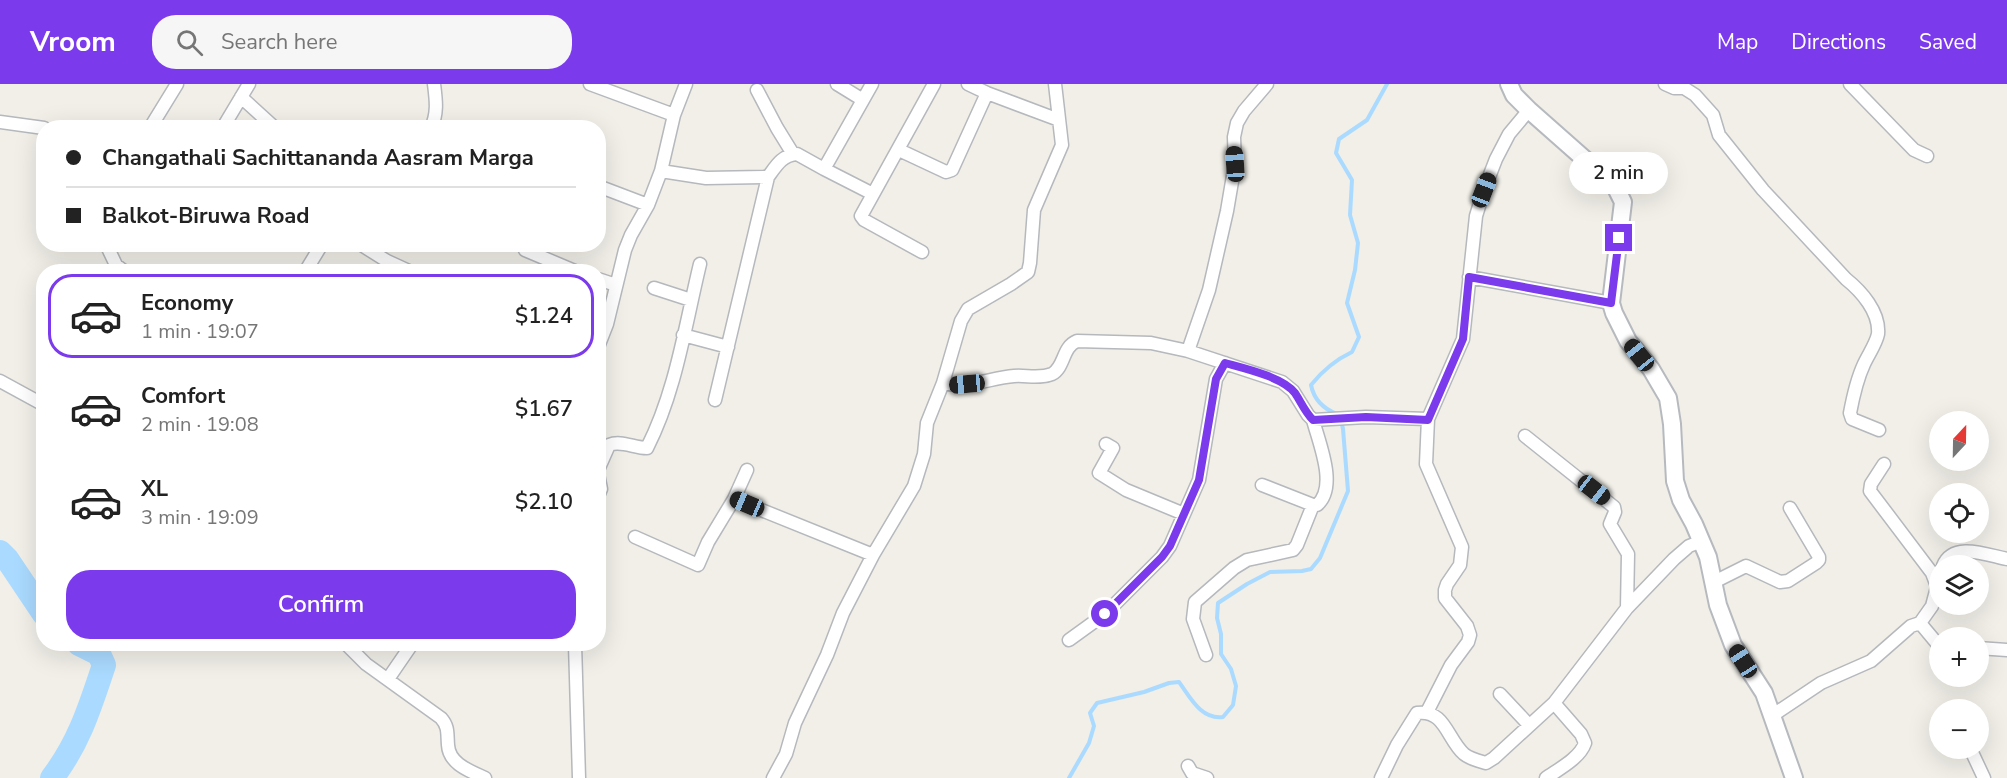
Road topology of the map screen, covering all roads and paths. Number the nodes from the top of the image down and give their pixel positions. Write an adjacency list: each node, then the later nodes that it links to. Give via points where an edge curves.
1 (177, 84): 21 (street)
2 (249, 84): 17 (street)
3 (434, 84): 24 (street)
4 (590, 84): 20 (street)
5 (686, 84): 20 (street)
6 (837, 84): 18 (street)
7 (872, 84): 18 (street)
8 (934, 84): 28 (street)
9 (968, 84): 16 (street)
10 (1055, 84): 25 (street)
11 (1267, 84): 52 (street, via 1237,123 1225,221 1209,290)
12 (1509, 84): 19 (main road)
13 (1665, 84): 60 (street, via 1695,95 1713,115 1722,140 1763,190 1867,301 1878,333 1850,413 1852,419)
14 (1850, 84): 30 (street, via 1914,150)
15 (757, 90): 29 (street)
16 (987, 93): 25 (street); 28 (street, via 952,170 946,172)
17 (241, 97): 22 (street); 23 (street)
18 (863, 100): 31 (street)
19 (1529, 110): 43 (street, via 1509,134 1484,190 1476,216); 48 (main road, via 1615,186 1623,202)
20 (674, 115): 32 (street)
21 (155, 120)
22 (227, 120)
23 (266, 120)
24 (434, 120)
25 (1059, 120): 55 (street, via 1062,145 1034,210 1028,272 968,309 956,334)
26 (0, 122): 27 (street)
27 (36, 127)
28 (899, 150): 35 (street)
29 (793, 154): 31 (street); 33 (street, via 778,162)
30 (1927, 156)
31 (824, 169): 35 (street)
32 (661, 171): 33 (street, via 706,178); 36 (street)
33 (768, 177): 51 (street)
34 (606, 189): 36 (street)
35 (873, 194): 39 (street, via 861,216 864,220)
36 (648, 205): 45 (street, via 631,235)
37 (373, 252): 40 (street)
38 (530, 252): 41 (street)
39 (922, 252)
40 (394, 264)
41 (558, 264)
42 (700, 264): 47 (street)
43 (1469, 277): 48 (street); 59 (street, via 1463,339)
44 (606, 282): 45 (street)
45 (616, 285): 49 (street)
46 (654, 288): 47 (street)
47 (692, 300): 50 (street)
48 (1611, 303): 72 (main road, via 1628,341 1668,398 1675,481)
49 (606, 326)
50 (683, 335): 51 (street); 63 (street, via 668,399 647,448 619,443 609,445)
51 (728, 346): 56 (street)
52 (1188, 351): 53 (street); 55 (street, via 1151,343 1077,341 1053,373)
53 (1225, 363): 58 (street, via 1282,382); 70 (street, via 1216,379 1199,480)
54 (0, 381): 57 (street)
55 (944, 383): 73 (street, via 927,423 924,454 914,486)
56 (715, 400)
57 (36, 401)
58 (1313, 420): 59 (street); 68 (street, via 1328,482 1322,501)
59 (1428, 420): 94 (street, via 1426,464 1462,547 1460,564 1447,584 1445,598 1470,635)
60 (1879, 430)
61 (1525, 436): 80 (street, via 1614,507 1610,524 1628,554)
62 (1106, 444): 70 (street, via 1113,448 1099,473 1126,490)
63 (606, 452)
64 (1884, 464): 78 (street, via 1870,491)
65 (747, 470): 67 (street)
66 (1262, 485): 68 (street)
67 (734, 499): 71 (street, via 698,565); 73 (street)
68 (1313, 505): 90 (street, via 1293,550 1247,560 1195,602 1193,619)
69 (1790, 508): 79 (street, via 1819,557 1816,563 1788,581 1780,582 1746,566)
70 (1184, 514): 84 (street, via 1162,557 1098,621)
71 (635, 537)
72 (1702, 541): 79 (main road); 80 (street, via 1689,546)
73 (873, 555): 101 (street, via 843,613)
74 (1949, 555): 75 (street, via 1958,551)
75 (1982, 555)
76 (1989, 556): 77 (street)
77 (2007, 559)
78 (1929, 568)
79 (1712, 583): 95 (main road, via 1732,645 1756,678)
80 (1627, 608): 93 (street)
81 (1929, 610): 82 (street)
82 (1920, 622): 83 (street); 95 (street, via 1871,661 1821,683)
83 (1929, 633)
84 (1069, 640)
85 (1989, 649): 86 (street)
86 (2007, 650)
87 (353, 651): 91 (street)
88 (407, 651): 91 (street)
89 (575, 651): 100 (street)
90 (1206, 655)
91 (388, 679): 99 (street, via 446,723 447,747 454,760)
92 (1500, 694): 96 (street)
93 (1554, 703): 96 (street); 104 (street, via 1585,743 1572,759)
94 (1427, 712): 96 (street, via 1436,716 1464,754 1486,763); 103 (street, via 1417,713 1411,721)
95 (1773, 715): 105 (main road)
96 (1530, 725)
97 (1975, 759): 106 (street)
98 (1189, 772): 102 (street)
99 (485, 778)
100 (579, 778)
101 (773, 778)
102 (1207, 778)
103 (1381, 778)
104 (1546, 778)
105 (1794, 778)
106 (1984, 778)

